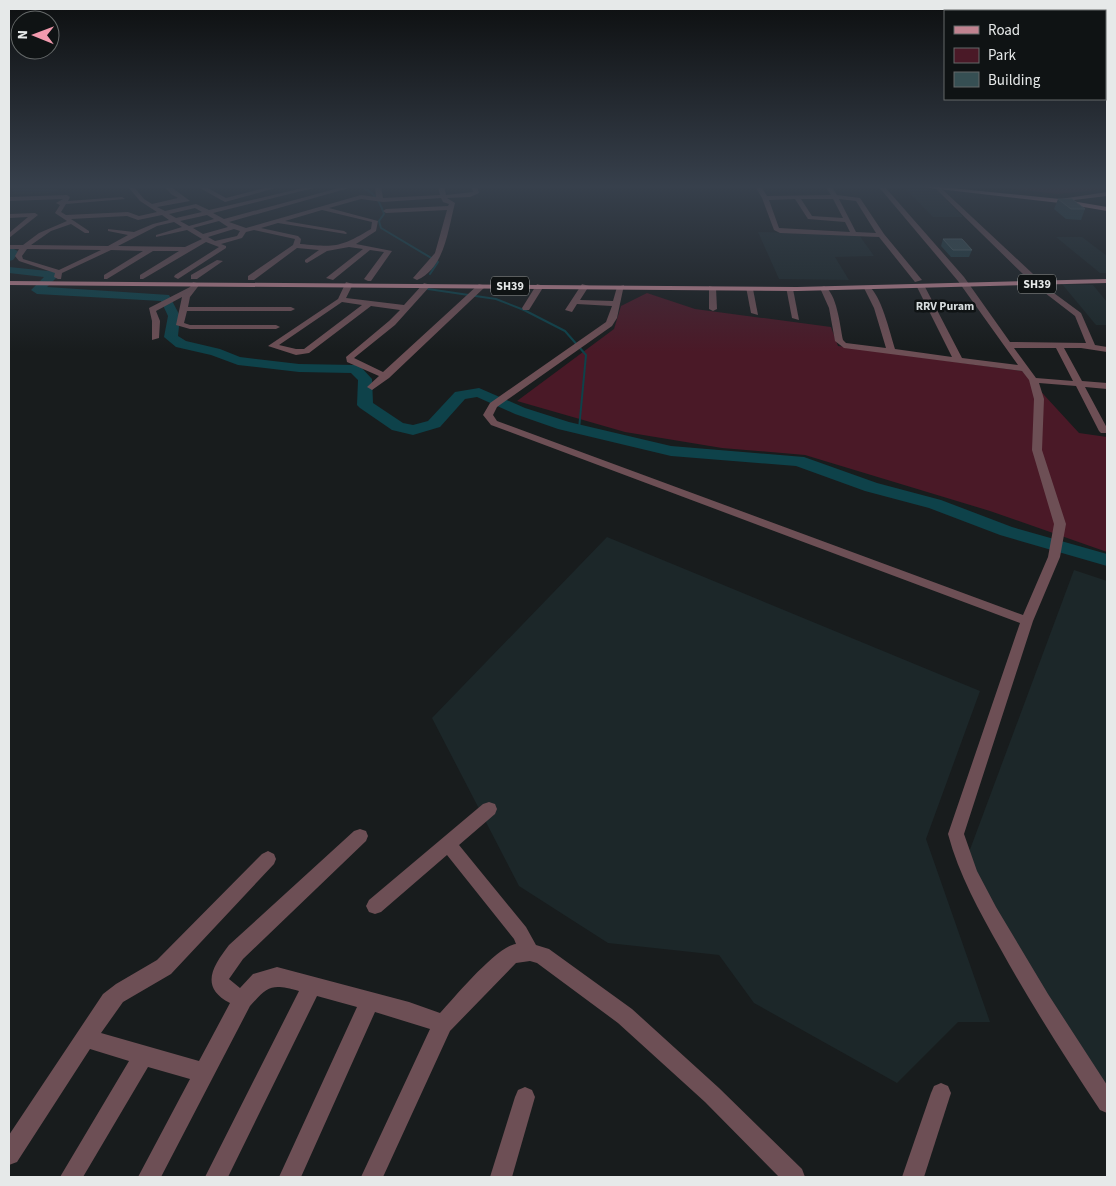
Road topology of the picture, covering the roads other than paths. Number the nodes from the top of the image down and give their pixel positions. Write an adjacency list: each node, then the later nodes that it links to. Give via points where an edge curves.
1 (33, 241): 18 (street)
2 (121, 241): 19 (street)
3 (189, 241): 14 (street)
4 (199, 241): 14 (street)
5 (212, 241): 13 (street)
6 (223, 241): 13 (street)
7 (297, 241): 16 (street)
8 (354, 241): 15 (street)
9 (441, 241): 35 (street, via 435,261)
10 (886, 241): 42 (street)
11 (928, 241): 40 (street)
12 (994, 241): 27 (street)
13 (216, 243): 30 (street, via 223,249)
14 (194, 245): 21 (street)
15 (348, 245): 22 (street); 23 (street)
16 (296, 246): 22 (street); 32 (street)
17 (9, 247): 18 (street)
18 (23, 248): 19 (street); 31 (street, via 19,259)
19 (109, 248): 20 (street); 31 (street)
20 (152, 248): 21 (street); 28 (street)
21 (187, 249): 29 (street)
22 (325, 249): 25 (street)
23 (367, 249): 33 (street); 34 (street, via 389,251)
24 (219, 261): 41 (street)
25 (307, 261)
26 (1107, 274): 27 (main road, SH39)
27 (1030, 276): 40 (main road, SH39)
28 (108, 277): 29 (main road, SH39); 31 (main road, SH39)
29 (143, 277): 30 (main road, SH39)
30 (178, 277): 41 (main road, SH39)
31 (56, 278): 38 (main road, SH39); 40 (main road, via 798,284); 41 (main road, SH39)
32 (251, 278): 33 (main road, SH39); 41 (main road, SH39)
33 (330, 278): 34 (main road, SH39)
34 (368, 278): 35 (main road, SH39)
35 (417, 278): 36 (main road, SH39)
36 (461, 278)
37 (520, 278): 42 (main road, SH39)
38 (9, 280)
39 (1107, 280): 40 (main road); 44 (main road, SH39)
40 (963, 282): 42 (main road, SH39); 44 (main road, SH39); 69 (street)
41 (195, 283): 43 (main road, SH39, via 263,286); 61 (street); 68 (street, via 153,309)
42 (919, 283): 52 (main road, SH39); 75 (street)
43 (349, 284): 45 (main road, SH39); 55 (street)
44 (1039, 284): 71 (street, via 1078,315)
45 (427, 285): 46 (main road, SH39); 59 (street)
46 (482, 286): 47 (main road, SH39); 77 (street)
47 (540, 286): 48 (main road, SH39); 60 (street)
48 (585, 286): 49 (main road, SH39); 56 (street)
49 (621, 287): 50 (main road, SH39); 58 (street)
50 (712, 288): 53 (main road, SH39); 63 (street)
51 (824, 288): 52 (main road, SH39); 54 (main road, SH39); 73 (street, via 833,308 841,344)
52 (868, 288): 73 (street, via 878,308)
53 (749, 289): 54 (main road, SH39); 65 (street)
54 (789, 289): 66 (street)
55 (341, 300): 57 (street); 57 (street, via 272,346 306,351)
56 (576, 302): 58 (street); 64 (street)
57 (370, 303): 59 (street)
58 (617, 304): 83 (street, via 609,324 493,405 488,415 494,423)
59 (407, 308): 77 (street, via 350,356 355,363)
60 (526, 308)
61 (182, 309): 62 (street); 67 (street, via 180,323 184,327)
62 (291, 309)
63 (712, 309)
64 (569, 310)
65 (755, 313)
66 (796, 318)
67 (276, 327)
68 (156, 338)
69 (1008, 345): 70 (street); 76 (street)
70 (1059, 346): 71 (street); 79 (street)
71 (1092, 346): 72 (street)
72 (1104, 349): 74 (street)
73 (891, 351): 75 (street)
74 (1107, 357)
75 (959, 361): 76 (street)
76 (1026, 369): 78 (street)
77 (386, 376): 81 (street)
78 (1032, 380): 79 (street); 83 (street, via 1040,399 1037,450 1060,524 1054,557)
79 (1080, 384): 80 (street); 82 (street)
80 (1107, 386)
81 (372, 387)
82 (1104, 431)
83 (1027, 621): 99 (street, via 956,834 972,880 1000,932)
84 (489, 808): 86 (street)
85 (360, 836): 91 (street, via 225,966 220,977 221,987)
86 (448, 844): 88 (street); 89 (street, via 520,932)
87 (268, 860): 94 (street, via 164,967 153,976 118,992)
88 (375, 906)
89 (530, 952): 93 (street, via 512,954); 107 (street, via 542,956 625,1016 712,1095)
90 (312, 986): 91 (street, via 277,976 260,981); 92 (street); 103 (street)
91 (243, 999): 96 (street)
92 (370, 1002): 93 (street); 104 (street)
93 (443, 1024): 105 (street)
94 (85, 1038): 95 (street); 100 (street)
95 (144, 1055): 96 (street); 101 (street)
96 (205, 1073): 102 (street)
97 (941, 1092): 108 (street)
98 (525, 1097): 106 (street)
99 (1107, 1103)
100 (9, 1154)
101 (72, 1177)
102 (149, 1177)
103 (216, 1177)
104 (290, 1177)
105 (372, 1177)
106 (501, 1177)
107 (794, 1177)
108 (913, 1177)

